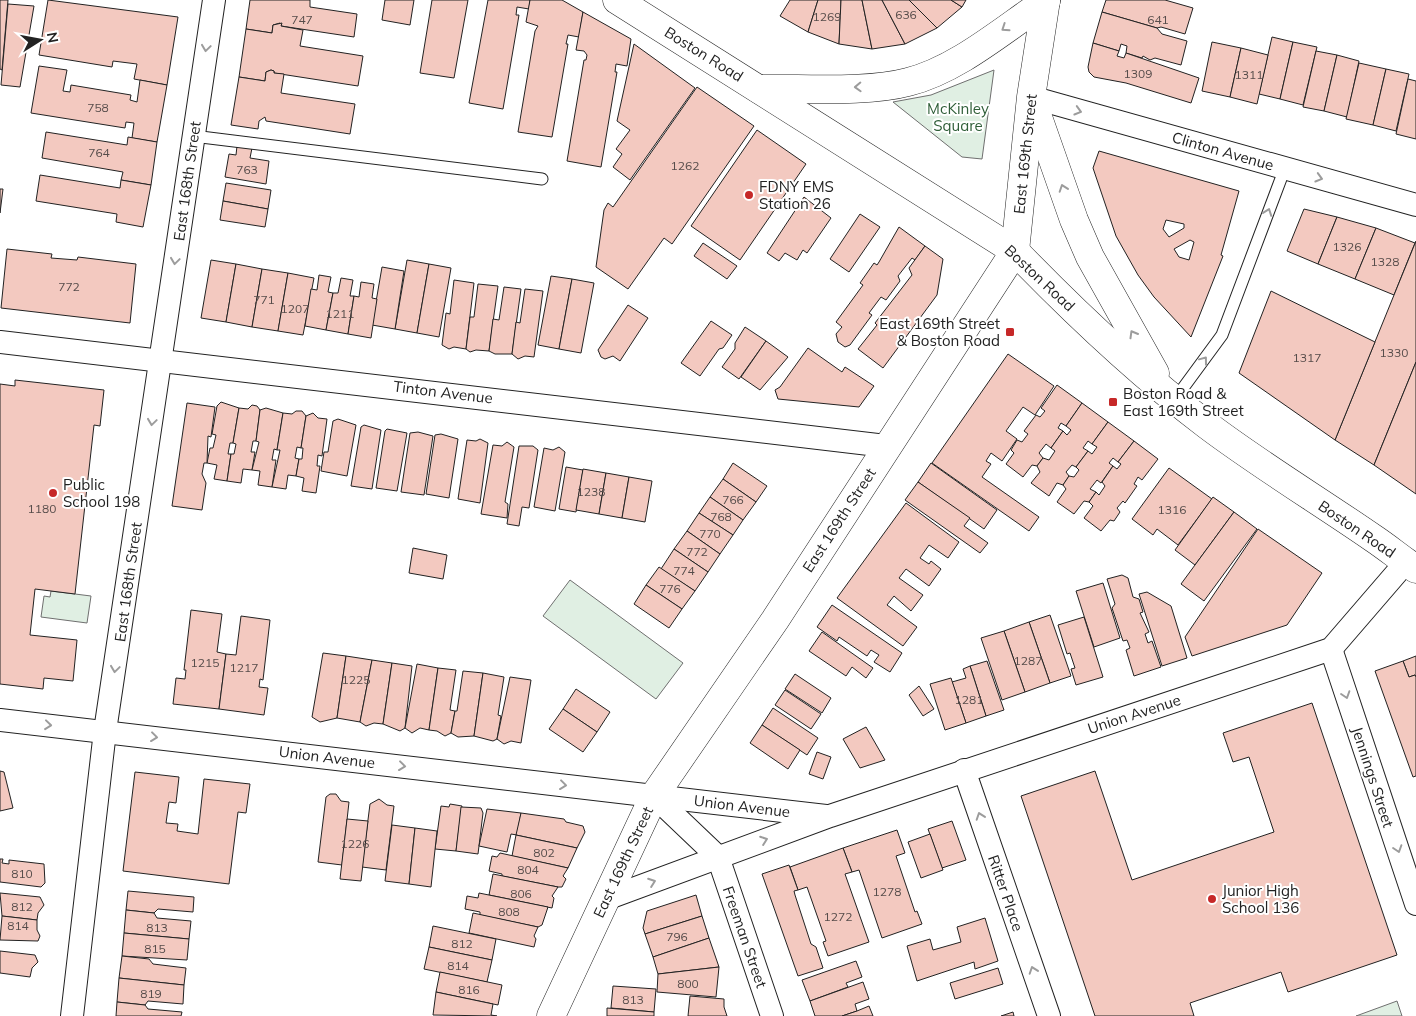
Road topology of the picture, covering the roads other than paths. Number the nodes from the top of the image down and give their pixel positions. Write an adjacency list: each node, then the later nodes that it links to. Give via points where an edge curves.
1 (214, 0): 6 (street, East 168th Street, one-way to 6)
2 (623, 1): 4 (main road, Boston Road)
3 (1046, 1): 4 (main road, one-way to 4, via 980,48 932,74 907,83); 5 (main road, East 169th Street)
4 (759, 89): 10 (main road, Boston Road)
5 (1031, 97): 7 (street, Clinton Avenue, one-way to 7); 10 (main road, East 169th Street); 13 (main road, one-way to 5, via 1090,257)
6 (193, 136): 8 (lane); 12 (street, East 168th Street, one-way to 12)
7 (1285, 168): 9 (street, Clinton Avenue, one-way to 9); 13 (lane, one-way to 7, via 1222,336)
8 (542, 179)
9 (1416, 205)
10 (1015, 251): 13 (main road, Boston Road, via 1068,305); 14 (main road, East 169th Street)
11 (0, 342): 12 (street, Tinton Avenue)
12 (161, 360): 14 (street, Tinton Avenue); 18 (street, East 168th Street, one-way to 18)
13 (1170, 395): 15 (main road, Boston Road, via 1278,476)
14 (886, 446): 20 (main road, East 169th Street, via 775,620)
15 (1411, 566): 16 (street)
16 (1331, 649): 19 (street, Union Avenue); 24 (street, Jennings Street, one-way to 24)
17 (0, 720): 18 (street, Union Avenue, one-way to 18)
18 (105, 731): 20 (street, Union Avenue, one-way to 20); 25 (street, East 168th Street)
19 (964, 770): 21 (street, Union Avenue); 28 (street, Ritter Place, one-way to 19)
20 (654, 796): 21 (street, Union Avenue); 22 (street, Union Avenue); 23 (main road, East 169th Street)
21 (830, 816): 22 (street, Union Avenue, one-way to 21)
22 (718, 857): 23 (street, Union Avenue, one-way to 22); 27 (street, Freeman Street)
23 (606, 899): 26 (main road, East 169th Street)
24 (1416, 904)
25 (72, 1016)
26 (551, 1016)
27 (772, 1016)
28 (1049, 1016)

